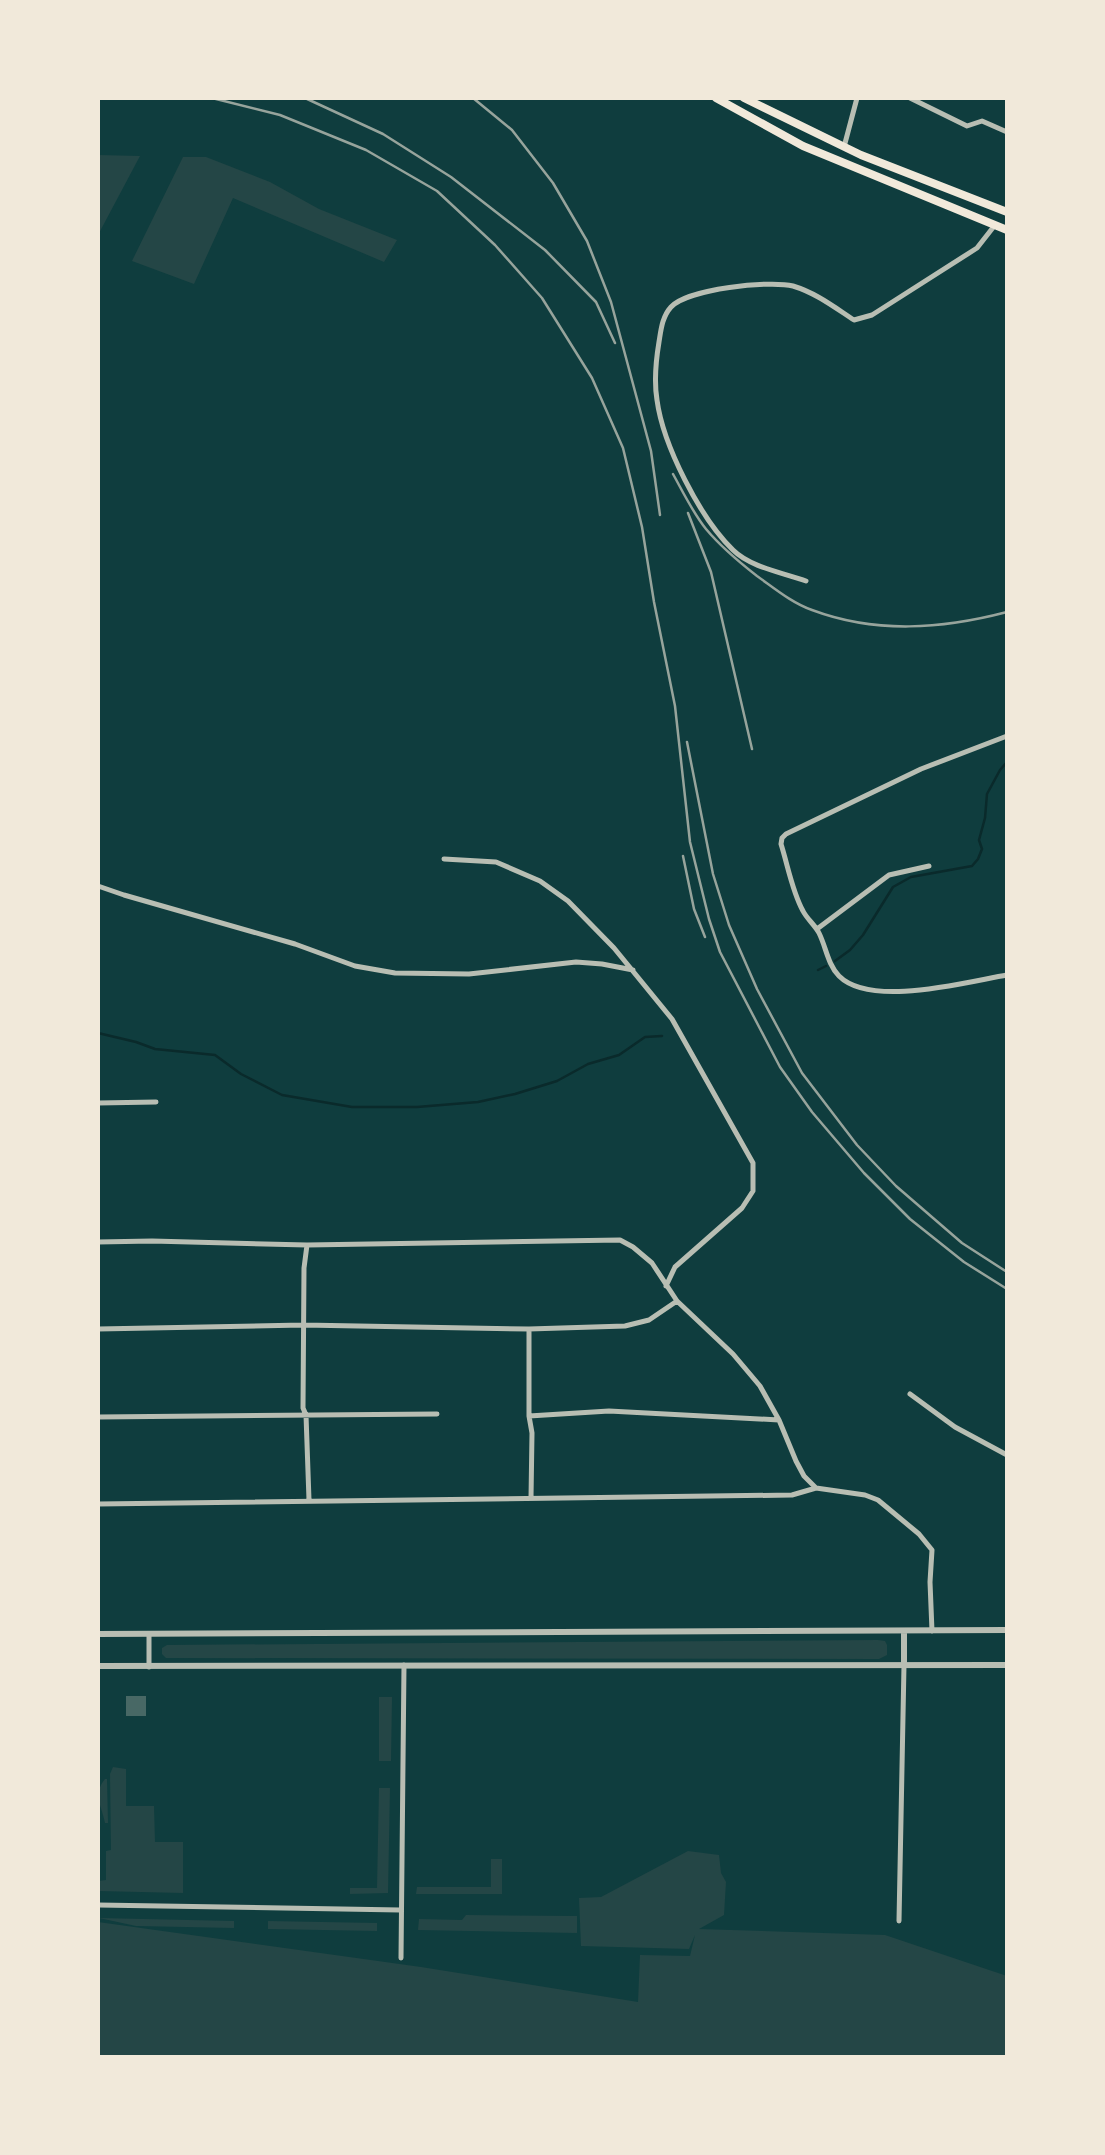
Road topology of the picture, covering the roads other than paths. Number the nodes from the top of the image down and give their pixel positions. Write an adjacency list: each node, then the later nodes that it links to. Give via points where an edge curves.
1 (716, 98): 8 (main road, via 803,146)
2 (744, 98): 6 (main road)
3 (857, 98): 6 (street)
4 (910, 98): 5 (street, via 967,126 982,121)
5 (1007, 132)
6 (844, 147): 7 (main road)
7 (1007, 212)
8 (995, 225): 9 (main road); 10 (street, via 977,248 872,315 854,320 821,297 791,286 760,284 705,291 677,302 662,321 656,355 657,400 667,438 691,494 735,552)
9 (1007, 230)
10 (806, 581)
11 (1007, 736): 15 (street, via 921,769 782,838 798,901)
12 (444, 859): 16 (street, via 496,862 540,881 568,901)
13 (929, 866): 15 (street, via 889,875)
14 (98, 886): 16 (street, via 355,966 395,974 469,974 576,962)
15 (817, 929): 17 (street, via 839,976 853,986 881,993)
16 (633, 970): 22 (street, via 672,1019 753,1163 753,1191 742,1209 675,1267)
17 (1007, 975)
18 (98, 1102): 19 (street)
19 (156, 1102)
20 (98, 1242): 21 (street)
21 (307, 1245): 22 (street, via 620,1240 652,1263); 24 (street)
22 (666, 1286): 23 (street)
23 (677, 1301): 26 (street, via 657,1315 625,1326); 32 (street, via 733,1354 760,1386)
24 (303, 1325): 25 (street); 26 (street); 29 (street)
25 (98, 1329)
26 (529, 1329): 30 (street)
27 (909, 1394): 33 (street, via 955,1427)
28 (437, 1414): 29 (street)
29 (306, 1415): 31 (street); 36 (street)
30 (529, 1416): 32 (street, via 609,1411); 35 (street)
31 (98, 1417)
32 (779, 1420): 34 (street, via 803,1476)
33 (1007, 1455)
34 (816, 1488): 35 (street, via 792,1495); 39 (street, via 878,1500 932,1550)
35 (531, 1498): 36 (street)
36 (309, 1500): 37 (street)
37 (98, 1504)
38 (1007, 1630): 39 (street)
39 (932, 1631): 40 (street)
40 (904, 1632): 41 (street); 44 (street)
41 (149, 1633): 42 (street); 47 (street)
42 (98, 1634)
43 (404, 1665): 44 (street); 47 (street); 49 (street)
44 (904, 1665): 45 (street); 50 (street)
45 (1007, 1665)
46 (98, 1667): 47 (street)
47 (149, 1667)
48 (98, 1905): 49 (street)
49 (400, 1910): 51 (street)
50 (900, 1920)
51 (401, 1958)

